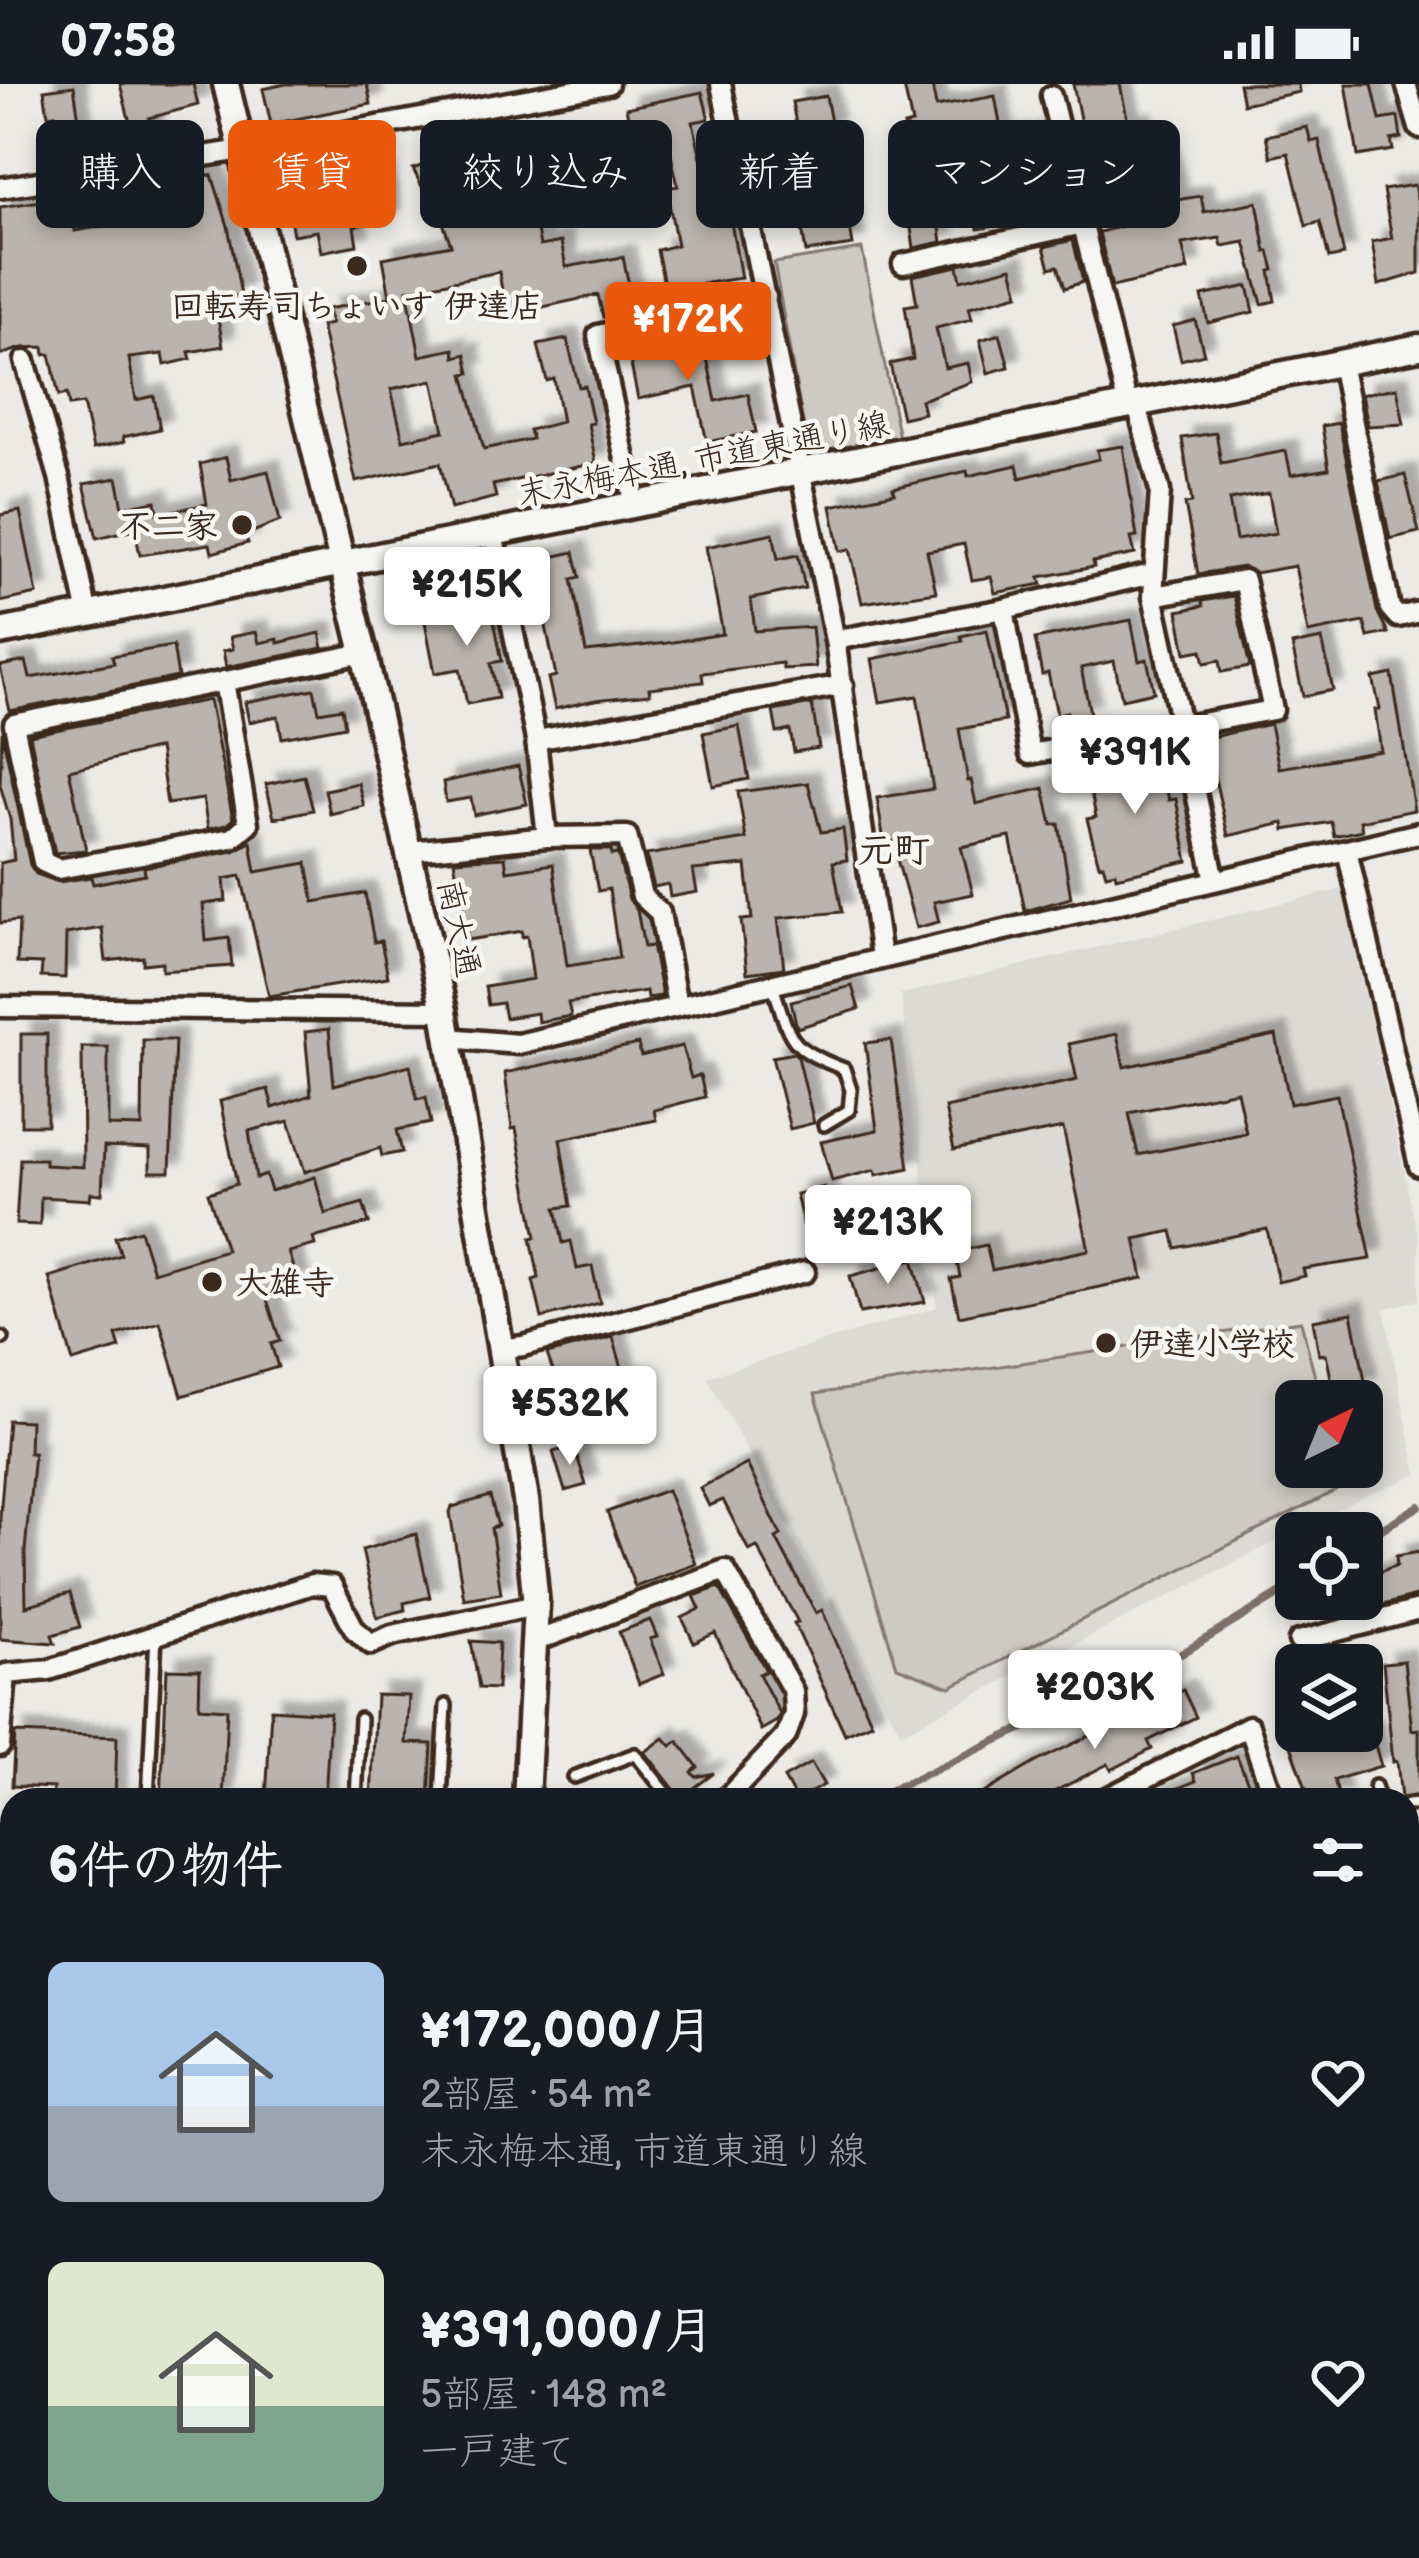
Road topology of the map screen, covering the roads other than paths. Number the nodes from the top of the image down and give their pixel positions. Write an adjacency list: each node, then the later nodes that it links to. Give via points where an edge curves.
1 (226, 84): 6 (street, 南大通)
2 (608, 84): 8 (street)
3 (722, 84): 16 (street)
4 (1406, 84): 9 (street)
5 (1051, 96): 7 (street)
6 (235, 120)
7 (1057, 120)
8 (396, 122)
9 (1419, 128)
10 (228, 151): 11 (street)
11 (0, 188)
12 (262, 228): 24 (street, 南大通)
13 (1065, 228): 15 (street)
14 (1084, 228): 20 (street)
15 (903, 264)
16 (766, 297): 21 (street); 22 (street, via 598,335)
17 (1419, 347): 19 (street, 末永梅本通, 市道東通り線)
18 (25, 361): 29 (street)
19 (1341, 363): 20 (street, 末永梅本通, 市道東通り線); 28 (street, via 1390,608 1398,617)
20 (1132, 406): 21 (street, 末永梅本通, 市道東通り線); 25 (street, via 1160,491)
21 (798, 472): 22 (street, 末永梅本通, 市道東通り線); 31 (street)
22 (634, 506): 23 (street, 末永梅本通, 市道東通り線)
23 (493, 534): 24 (street, 末永梅本通, 市道東通り線); 37 (street)
24 (341, 564): 29 (street, 末永梅本通, 市道東通り線); 32 (street, 南大通)
25 (1152, 574): 26 (street); 27 (street)
26 (1153, 596): 36 (street); 36 (street, via 1244,580 1273,710)
27 (1004, 609): 31 (street); 36 (street, via 1030,754)
28 (1419, 612)
29 (88, 615): 30 (street, 末永梅本通, 市道東通り線)
30 (0, 632)
31 (835, 640): 34 (street)
32 (364, 653): 33 (street); 41 (street, 南大通)
33 (224, 681): 35 (street); 35 (street, via 248,824 232,838 58,868 43,862)
34 (843, 685): 37 (street); 43 (street)
35 (7, 719)
36 (1183, 724): 42 (street)
37 (536, 740): 39 (street)
38 (1419, 833): 40 (street)
39 (547, 838): 41 (street); 45 (street, via 627,836 642,896 660,913)
40 (1347, 850): 42 (street); 50 (street)
41 (410, 851): 47 (street, 南大通)
42 (1215, 880): 43 (street)
43 (881, 957): 44 (street)
44 (772, 982): 45 (street); 49 (lane, via 792,1042 844,1069 849,1110)
45 (677, 1005): 48 (street, via 518,1044)
46 (0, 1007): 47 (street)
47 (444, 1011): 48 (street, 南大通)
48 (448, 1038): 52 (street, 南大通)
49 (824, 1125)
50 (1419, 1166)
51 (805, 1272): 52 (street)
52 (499, 1348): 53 (street, 南大通)
53 (536, 1605): 55 (street, via 371,1644 332,1586 312,1584); 56 (street, 南大通)
54 (1419, 1610): 57 (street)
55 (156, 1634): 58 (street, via 49,1670); 63 (lane)
56 (536, 1641): 66 (street, 南大通); 68 (street, via 725,1570 794,1691 786,1736)
57 (1299, 1642)
58 (3, 1672): 61 (street)
59 (446, 1705): 65 (lane)
60 (360, 1719): 64 (lane)
61 (0, 1747)
62 (574, 1778): 67 (lane, via 634,1754)
63 (149, 1788)
64 (357, 1788)
65 (442, 1788)
66 (527, 1788)
67 (662, 1788)
68 (736, 1788)
69 (1127, 1788): 70 (street, via 1249,1726)
70 (1270, 1788)

